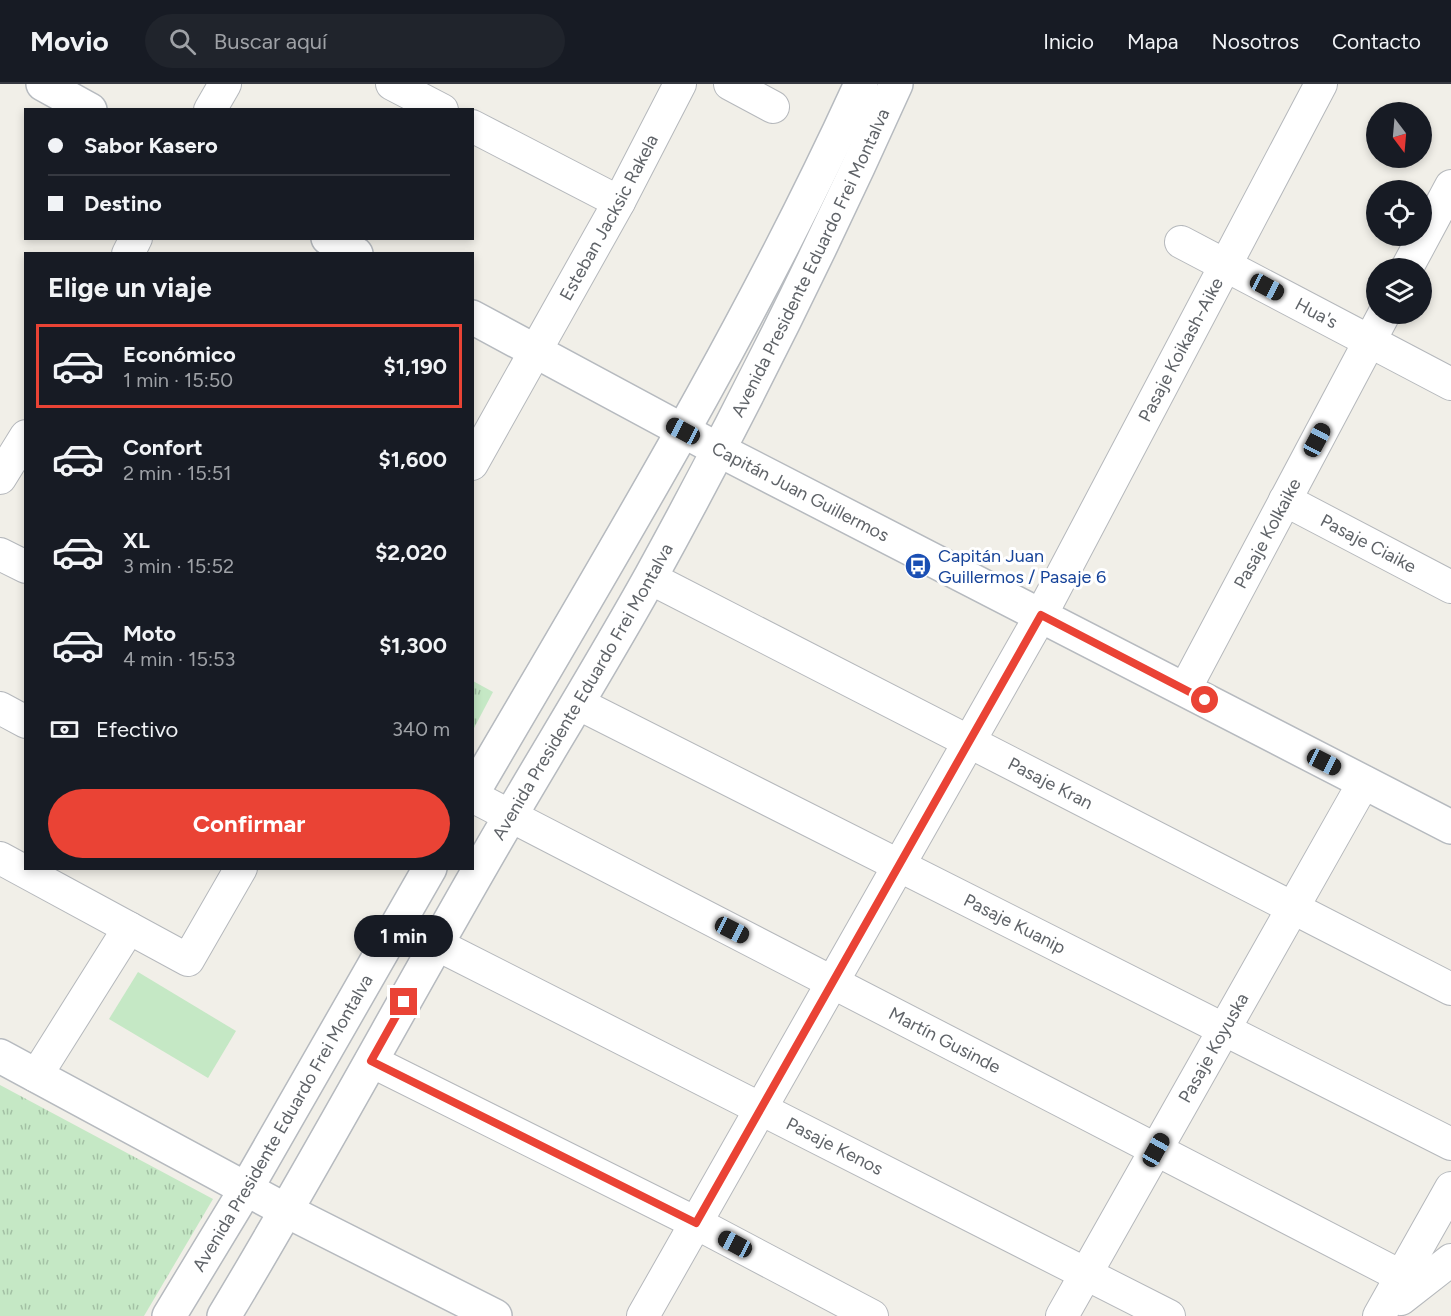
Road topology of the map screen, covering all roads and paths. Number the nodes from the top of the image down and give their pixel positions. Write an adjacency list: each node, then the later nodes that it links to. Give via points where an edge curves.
1 (43, 84): 10 (main road)
2 (225, 84): 11 (street)
3 (392, 84): 12 (street)
4 (680, 84): 15 (street, Esteban Jacksic Rakela)
5 (730, 84): 9 (street)
6 (861, 84): 26 (main road, Avenida Presidente Eduardo Frei Montalva, via 795,221)
7 (896, 84): 28 (main road, Avenida Presidente Eduardo Frei Montalva, via 794,303)
8 (1322, 84): 20 (street, Pasaje Koikash-Aike)
9 (773, 107)
10 (86, 108)
11 (211, 108)
12 (438, 108)
13 (474, 127): 15 (street)
14 (1451, 186): 19 (street)
15 (619, 201): 24 (street, Esteban Jacksic Rakela)
16 (332, 240): 18 (main road)
17 (1182, 242): 20 (street, Hua's)
18 (352, 252)
19 (1412, 258)
20 (1226, 265): 23 (street, Hua's); 36 (street, Pasaje Koikash-Aike)
21 (474, 318): 24 (main road, Capitán Juan Guillermos)
22 (1378, 324): 23 (street, Pasaje Kolkaike)
23 (1369, 341): 25 (street, Hua's); 31 (street, Pasaje Kolkaike)
24 (537, 351): 26 (main road, Capitán Juan Guillermos); 29 (street, Esteban Jacksic Rakela)
25 (1451, 384)
26 (683, 431): 28 (main road, Capitán Juan Guillermos); 43 (main road, Avenida Presidente Eduardo Frei Montalva)
27 (24, 439): 30 (street)
28 (719, 450): 34 (main road, Avenida Presidente Eduardo Frei Montalva); 36 (main road, Capitán Juan Guillermos)
29 (474, 461)
30 (0, 478)
31 (1285, 500): 35 (street, Pasaje Ciaike); 37 (street, Pasaje Kolkaike)
32 (0, 554): 33 (street)
33 (24, 566)
34 (650, 578): 38 (main road, Avenida Presidente Eduardo Frei Montalva); 41 (street, Pasaje Kran)
35 (1451, 587)
36 (1041, 615): 37 (main road, Capitán Juan Guillermos); 41 (street, Pasaje Koikash-Aike)
37 (1185, 689): 42 (main road, Capitán Juan Guillermos)
38 (579, 704): 45 (main road, Avenida Presidente Eduardo Frei Montalva); 48 (street, Pasaje Kuanip)
39 (0, 708): 40 (street)
40 (24, 721)
41 (969, 741): 48 (street, Pasaje Koikash-Aike); 51 (street, Pasaje Kran)
42 (1364, 782): 46 (main road, Capitán Juan Guillermos); 51 (street, Pasaje Koyuska)
43 (474, 792)
44 (474, 796): 45 (street, Martín Gusinde)
45 (510, 816): 53 (main road, Avenida Presidente Eduardo Frei Montalva); 54 (street, Martín Gusinde)
46 (1451, 827)
47 (0, 858): 52 (street)
48 (899, 865): 54 (street, Pasaje Koikash-Aike); 56 (street, Pasaje Kuanip)
49 (240, 870): 52 (street, via 188,960)
50 (429, 870): 64 (main road, Avenida Presidente Eduardo Frei Montalva)
51 (1293, 908): 55 (street, Pasaje Kran); 56 (street, Pasaje Koyuska)
52 (129, 928): 59 (street)
53 (436, 944): 58 (main road, Avenida Presidente Eduardo Frei Montalva); 60 (street, Pasaje Kenos)
54 (832, 982): 60 (street, Pasaje Koikash-Aike); 62 (street, Martín Gusinde)
55 (1451, 988)
56 (1224, 1030): 61 (street, Pasaje Kuanip); 62 (street, Pasaje Koyuska)
57 (0, 1056): 59 (main road)
58 (371, 1061): 65 (main road, Avenida Presidente Eduardo Frei Montalva); 66 (street)
59 (36, 1076): 64 (main road)
60 (762, 1107): 66 (street, Pasaje Koikash-Aike); 68 (street, Pasaje Kenos)
61 (1451, 1144)
62 (1156, 1150): 68 (street, Pasaje Koyuska); 69 (street, Martín Gusinde)
63 (1451, 1188): 69 (street)
64 (246, 1189): 65 (main road); 70 (main road, Avenida Presidente Eduardo Frei Montalva)
65 (287, 1211): 71 (main road, Avenida Presidente Eduardo Frei Montalva); 72 (main road)
66 (696, 1223): 73 (street, Pasaje Koikash-Aike); 74 (street)
67 (1451, 1260): 69 (street)
68 (1086, 1273): 75 (street, Pasaje Koyuska); 76 (street, Pasaje Kenos)
69 (1409, 1281): 77 (street)
70 (169, 1316)
71 (224, 1316)
72 (495, 1316)
73 (643, 1316)
74 (872, 1316)
75 (1062, 1316)
76 (1169, 1316)
77 (1379, 1316)

